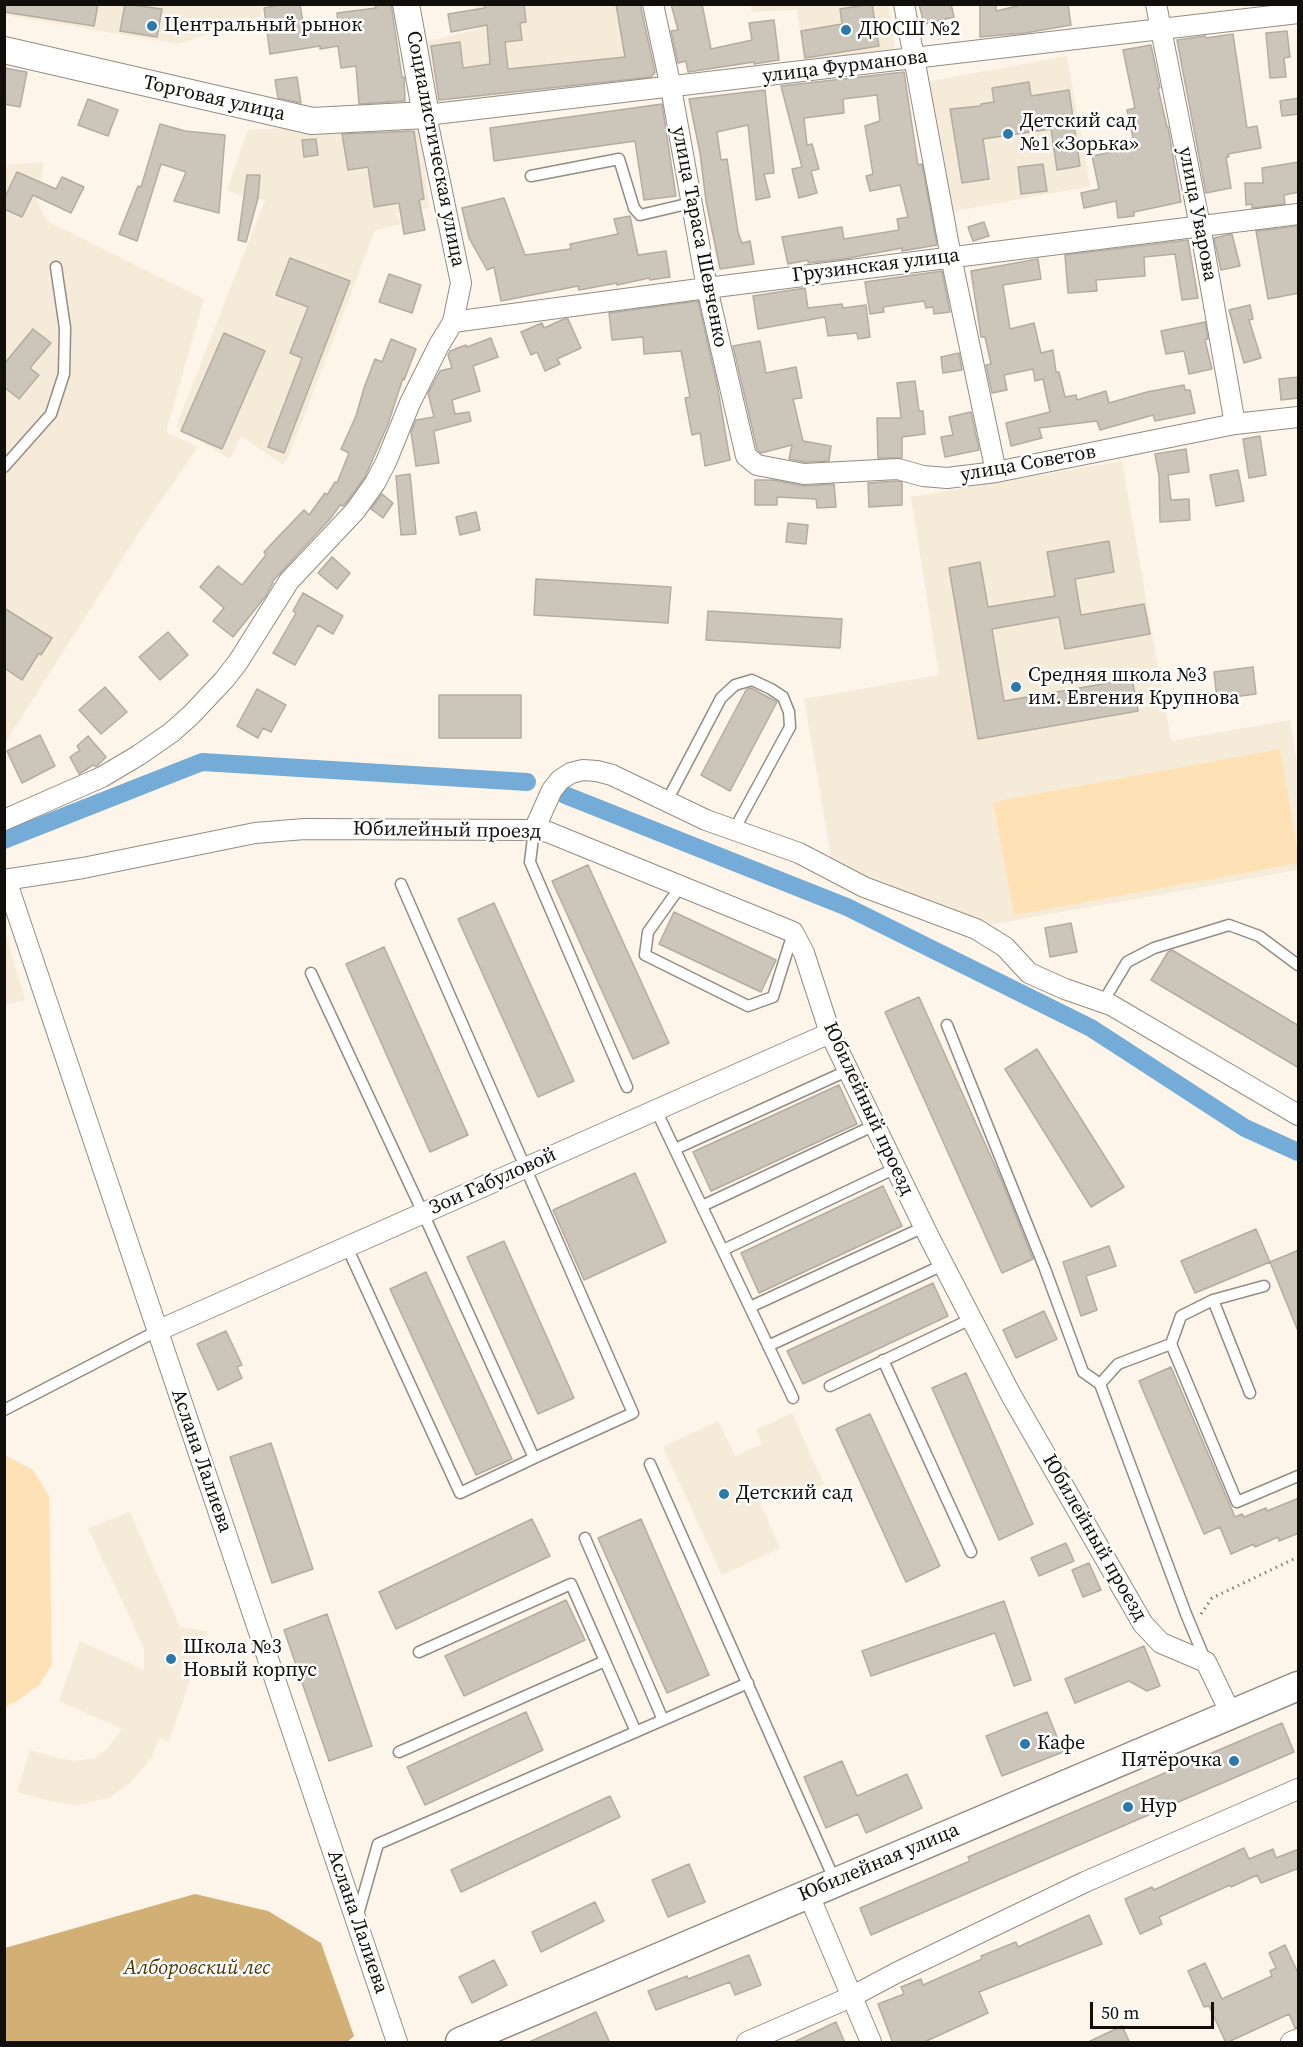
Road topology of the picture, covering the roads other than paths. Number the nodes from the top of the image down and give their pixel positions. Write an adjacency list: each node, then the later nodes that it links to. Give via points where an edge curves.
1 (406, 4): 10 (street, Социалистическая улица)
2 (653, 4): 9 (street, улица Тараса Шевченко)
3 (904, 4): 8 (street)
4 (1156, 4): 6 (street, улица Уварова)
5 (1299, 13): 6 (street, улица Фурманова)
6 (1162, 29): 8 (street, улица Фурманова); 14 (street, улица Уварова)
7 (4, 50): 10 (street, Торговая улица, via 312,121)
8 (915, 58): 9 (street, улица Фурманова); 15 (street)
9 (670, 88): 10 (street, улица Фурманова); 12 (street, улица Тараса Шевченко)
10 (426, 115): 18 (street, Социалистическая улица, via 461,283)
11 (531, 176): 12 (lane, via 620,159 634,208 640,215)
12 (691, 203): 17 (street, улица Тараса Шевченко)
13 (1299, 214): 14 (street, Грузинская улица)
14 (1200, 226): 15 (street, Грузинская улица); 20 (street, улица Уварова)
15 (951, 257): 17 (street, Грузинская улица); 23 (street)
16 (56, 267): 22 (lane, via 65,328 64,374 51,414)
17 (707, 288): 18 (street, Грузинская улица); 21 (street, улица Тараса Шевченко, via 746,456)
18 (453, 322): 25 (street, Социалистическая улица, via 410,403 375,483 355,511 289,581 238,662 207,700 172,732 102,777)
19 (1299, 417): 20 (street, улица Советов)
20 (1235, 424): 23 (street, улица Советов)
21 (757, 465): 23 (street, улица Советов, via 804,474 898,469 947,478)
22 (4, 467)
23 (996, 472)
24 (667, 801): 26 (street, via 612,776 583,770 571,773 556,785); 27 (street); 27 (lane, via 721,698 735,685 752,680 783,697 790,727)
25 (4, 820)
26 (534, 830): 28 (street, Юбилейный проезд, via 305,829 255,833); 30 (street, Юбилейный проезд, via 548,832); 38 (lane, via 530,862)
27 (734, 830): 34 (street, via 799,853 864,887 976,929 1005,947 1029,973)
28 (5, 880): 55 (street, Аслана Лалиева)
29 (401, 884): 43 (lane)
30 (680, 887): 31 (street, Юбилейный проезд); 31 (lane, via 648,932 645,955 748,1006 773,997)
31 (793, 932): 36 (street, Юбилейный проезд, via 804,953)
32 (1299, 965): 34 (lane, via 1259,936 1229,925 1154,948 1127,962)
33 (311, 973): 46 (lane)
34 (1103, 1002): 40 (street)
35 (947, 1025): 59 (lane, via 1083,1372)
36 (830, 1033): 37 (street, Юбилейный проезд); 39 (street, Зои Габуловой)
37 (849, 1071): 41 (street, Юбилейный проезд); 42 (lane)
38 (627, 1087)
39 (656, 1110): 42 (lane); 43 (street, Зои Габуловой)
40 (1299, 1115)
41 (875, 1125): 44 (street, Юбилейный проезд); 45 (lane)
42 (675, 1149): 45 (lane)
43 (526, 1167): 46 (street, Зои Габуловой); 64 (lane, via 633,1413)
44 (896, 1168): 47 (street, Юбилейный проезд); 49 (lane)
45 (702, 1206): 49 (lane)
46 (423, 1213): 48 (street, Зои Габуловой); 64 (lane)
47 (924, 1227): 50 (street, Юбилейный проезд); 53 (lane)
48 (347, 1246): 55 (street, Зои Габуловой); 64 (lane, via 460,1493)
49 (723, 1250): 53 (lane)
50 (944, 1265): 54 (street, Юбилейный проезд); 57 (lane)
51 (1264, 1286): 52 (lane)
52 (1213, 1300): 56 (lane, via 1181,1316); 61 (lane)
53 (750, 1307): 57 (lane)
54 (971, 1319): 58 (lane); 71 (street, Юбилейный проезд, via 1143,1624 1161,1643)
55 (157, 1330): 63 (lane); 81 (street, Аслана Лалиева)
56 (1171, 1344): 59 (lane, via 1118,1364); 66 (lane, via 1237,1502)
57 (768, 1346): 62 (lane)
58 (883, 1360): 60 (lane); 68 (lane)
59 (1100, 1384): 71 (lane)
60 (830, 1386)
61 (1250, 1393)
62 (793, 1398)
63 (4, 1410)
64 (534, 1458)
65 (650, 1464): 72 (lane)
66 (1299, 1476)
67 (585, 1538): 75 (lane)
68 (971, 1551)
69 (419, 1652): 70 (lane, via 571,1584)
70 (605, 1661): 76 (lane); 77 (lane)
71 (1206, 1662): 74 (street)
72 (748, 1683): 75 (lane); 79 (lane)
73 (1299, 1686): 74 (main road, Юбилейная улица)
74 (1231, 1714): 79 (main road, Юбилейная улица)
75 (663, 1720): 76 (lane)
76 (636, 1732): 81 (lane, via 378,1844)
77 (399, 1752)
78 (1299, 1789): 82 (street, via 1085,1882)
79 (836, 1881): 80 (main road, Юбилейная улица)
80 (808, 1893): 82 (street); 85 (main road, Юбилейная улица)
81 (356, 1921): 84 (street, Аслана Лалиева)
82 (851, 1997): 86 (street); 87 (street)
83 (1299, 2039): 88 (street)
84 (397, 2043)
85 (460, 2043)
86 (747, 2043)
87 (871, 2043)
88 (1291, 2043)

